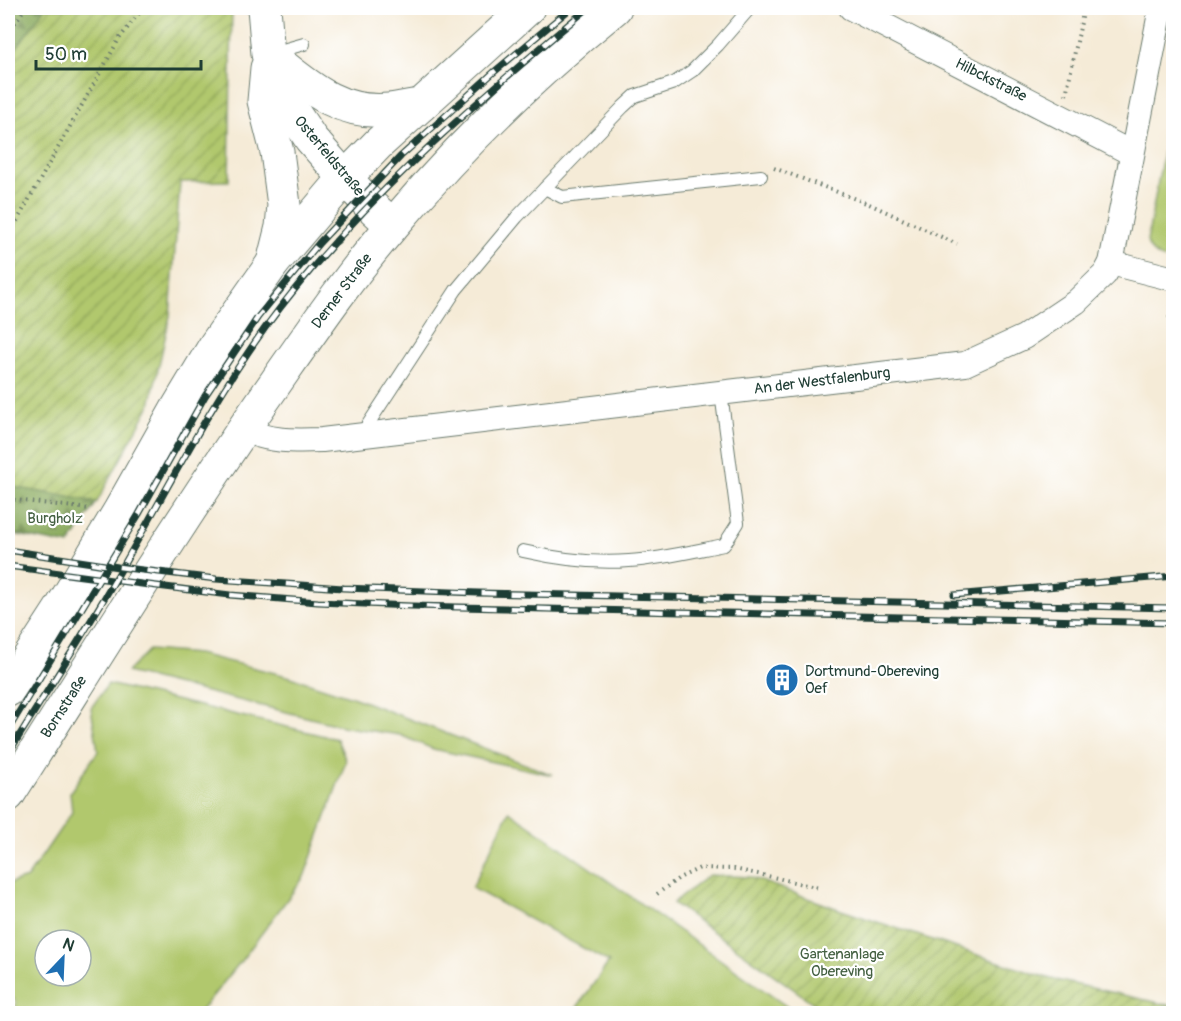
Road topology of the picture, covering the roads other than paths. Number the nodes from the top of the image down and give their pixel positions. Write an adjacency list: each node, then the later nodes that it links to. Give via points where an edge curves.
1 (264, 8): 8 (main road, Osterfeldstraße)
2 (528, 8): 9 (main road)
3 (615, 8): 14 (main road, Derner Straße, via 546,67)
4 (750, 8): 13 (lane, via 692,71 674,83 636,96 622,107)
5 (851, 8): 10 (street, Hilbckstraße)
6 (1161, 8): 10 (street, An der Westfalenburg)
7 (304, 44): 8 (lane)
8 (268, 54): 9 (main road, via 325,97 345,106 387,110); 12 (main road, Osterfeldstraße, via 291,109); 15 (main road, via 264,101 277,152 284,205)
9 (421, 105): 12 (main road)
10 (1131, 153): 16 (street, An der Westfalenburg)
11 (761, 176): 13 (lane, via 562,197)
12 (345, 178): 14 (main road, Osterfeldstraße); 15 (main road)
13 (545, 188): 20 (lane, via 456,290)
14 (392, 225): 19 (main road, Derner Straße, via 332,302)
15 (273, 263): 23 (main road, via 216,344 119,512)
16 (1111, 263): 17 (street); 18 (street, An der Westfalenburg, via 1076,302 1024,337 965,364)
17 (1173, 279)
18 (721, 393): 20 (street, An der Westfalenburg); 21 (lane, via 738,523 724,545 629,561 553,558)
19 (243, 429): 20 (street, An der Westfalenburg, via 290,441); 22 (main road, Derner Straße)
20 (361, 435)
21 (523, 551)
22 (121, 619): 24 (main road, Bornstraße)
23 (8, 690)
24 (8, 795)

